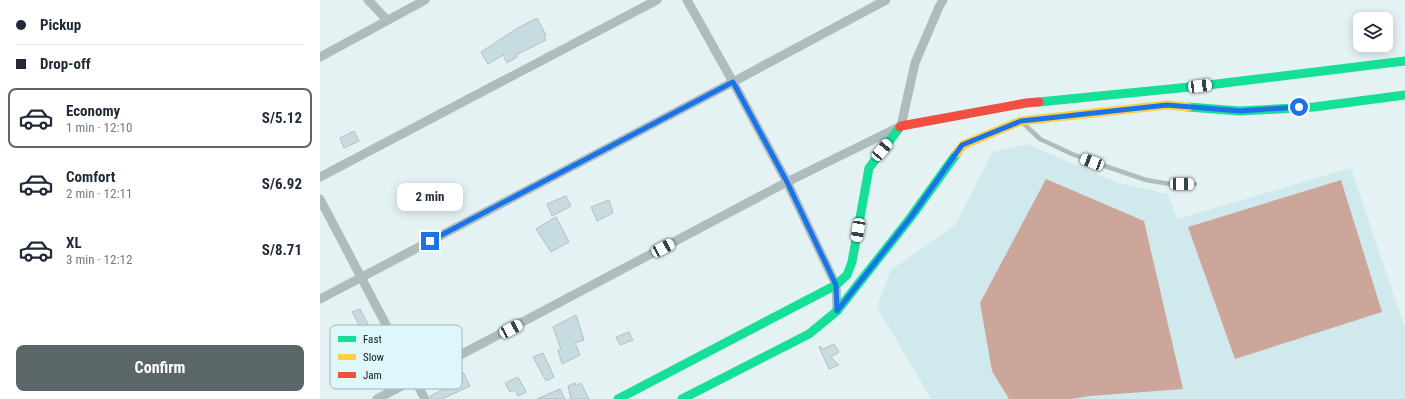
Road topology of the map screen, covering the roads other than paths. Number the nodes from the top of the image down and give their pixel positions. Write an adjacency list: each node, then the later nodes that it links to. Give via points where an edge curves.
1 (368, 0): 8 (street)
2 (425, 0): 8 (street)
3 (657, 0): 15 (street)
4 (687, 0): 11 (street)
5 (886, 0): 11 (street)
6 (951, 0): 7 (street)
7 (941, 3): 14 (street, via 915,63)
8 (387, 20): 9 (street)
9 (320, 57)
10 (1405, 61): 14 (street, via 1200,86 1026,103)
11 (733, 82): 16 (street); 19 (street)
12 (1405, 95): 13 (street, via 1314,107 1240,111 1167,105)
13 (1021, 121): 17 (lane, via 1040,139 1102,165 1146,180 1170,184); 22 (street, via 962,145 911,217)
14 (901, 126): 16 (street); 20 (street, via 869,168 852,262 847,275)
15 (320, 177)
16 (787, 182): 20 (street); 24 (street)
17 (1195, 184)
18 (320, 200): 19 (street)
19 (361, 278): 21 (street); 23 (street)
20 (836, 285): 22 (street); 29 (street)
21 (320, 299)
22 (837, 311): 30 (street, via 808,334)
23 (386, 325)
24 (462, 355)
25 (397, 389): 27 (street)
26 (420, 389): 28 (street)
27 (377, 399)
28 (425, 399)
29 (618, 399)
30 (682, 399)

